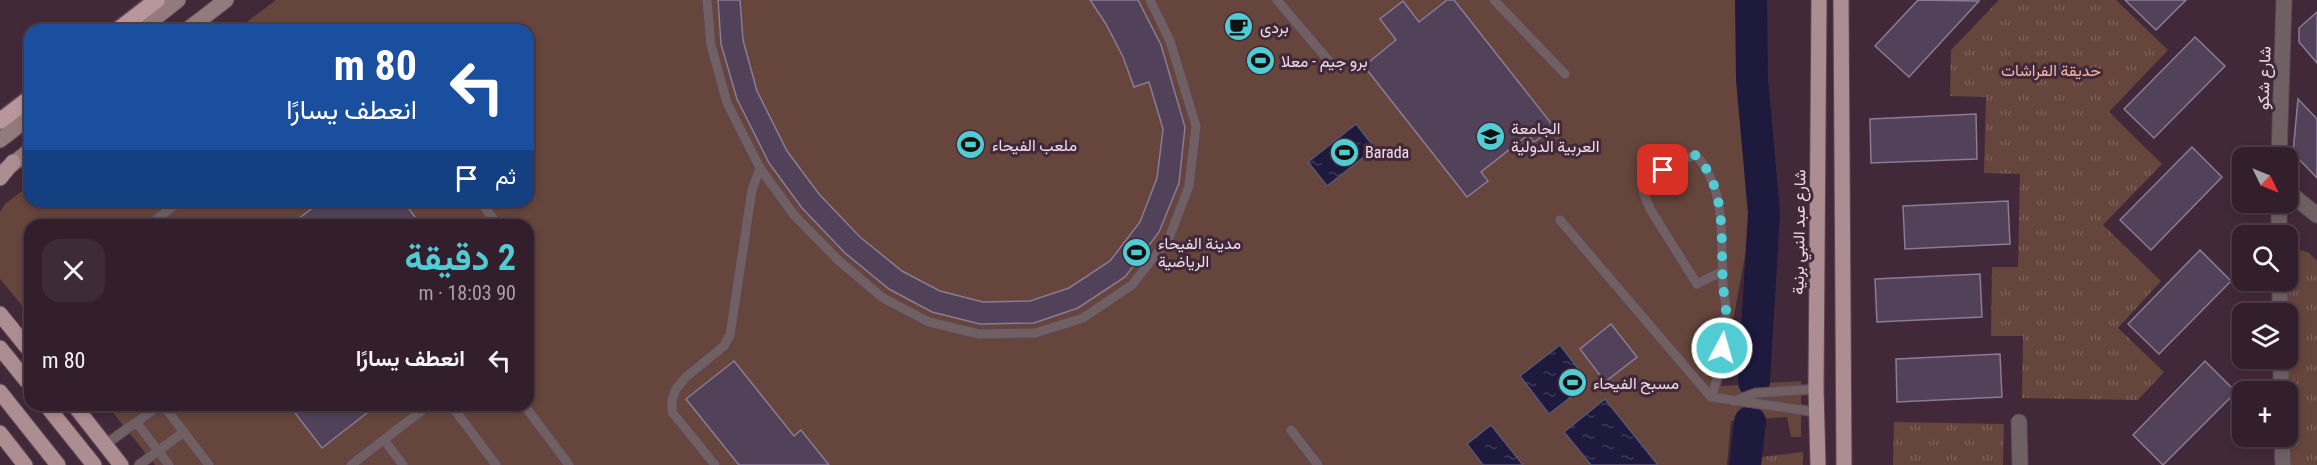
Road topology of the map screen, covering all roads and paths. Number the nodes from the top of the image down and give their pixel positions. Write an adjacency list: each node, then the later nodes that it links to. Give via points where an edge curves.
1 (157, 0): 11 (highway)
2 (178, 0): 12 (main road)
3 (226, 0): 13 (main road)
4 (707, 0): 22 (lane, via 711,45 727,103)
5 (1150, 0): 22 (lane, via 1170,41 1196,126 1189,186 1168,237 1132,285 1083,318 1035,333 979,334 929,322 884,298 838,260 794,215)
6 (1277, 0): 14 (lane)
7 (1494, 0): 15 (lane)
8 (1819, 0): 34 (main road, شارع عبد النبي برنية)
9 (1842, 0): 69 (main road)
10 (2284, 0): 20 (street, شارع شكو)
11 (126, 24)
12 (148, 24)
13 (195, 24)
14 (1328, 60)
15 (1565, 74)
16 (24, 103): 17 (highway)
17 (0, 121)
18 (24, 122): 19 (main road)
19 (0, 140)
20 (2279, 147)
21 (24, 154): 23 (main road)
22 (760, 168): 66 (lane, via 752,190 730,335 724,346 686,377 672,400 672,411)
23 (0, 176)
24 (2298, 200): 26 (street)
25 (172, 207): 27 (lane)
26 (2317, 215)
27 (157, 219)
28 (1560, 220): 36 (lane)
29 (1723, 271): 29 (lane, via 1717,192 1707,168 1696,155 1673,162 1643,192 1650,209 1697,284); 36 (lane, via 1724,335)
30 (0, 314): 31 (main road)
31 (24, 344)
32 (0, 348): 33 (main road)
33 (24, 378)
34 (1816, 389): 37 (lane, via 1756,393); 45 (main road, شارع عبد النبي برنية)
35 (0, 392): 56 (main road)
36 (1711, 398): 37 (lane)
37 (1734, 401): 45 (lane)
38 (51, 411): 57 (main road)
39 (79, 411): 52 (main road)
40 (154, 411): 47 (lane)
41 (167, 411): 49 (lane)
42 (421, 411): 51 (lane)
43 (456, 411): 64 (lane)
44 (528, 411): 65 (lane)
45 (1816, 412): 68 (main road, شارع عبد النبي برنية)
46 (2019, 422): 70 (street)
47 (137, 423): 52 (lane); 54 (lane)
48 (1291, 430): 67 (lane)
49 (184, 432): 54 (lane); 61 (lane)
50 (0, 433): 55 (main road)
51 (384, 440): 62 (lane); 63 (lane)
52 (106, 444): 58 (main road)
53 (2282, 447): 71 (street)
54 (159, 452): 59 (lane); 60 (lane)
55 (25, 465)
56 (58, 465)
57 (94, 465)
58 (121, 465)
59 (139, 465)
60 (169, 465)
61 (209, 465)
62 (351, 465)
63 (403, 465)
64 (496, 465)
65 (569, 465)
66 (715, 465)
67 (1318, 465)
68 (1818, 465)
69 (1844, 465)
70 (2020, 465)
71 (2283, 465)

